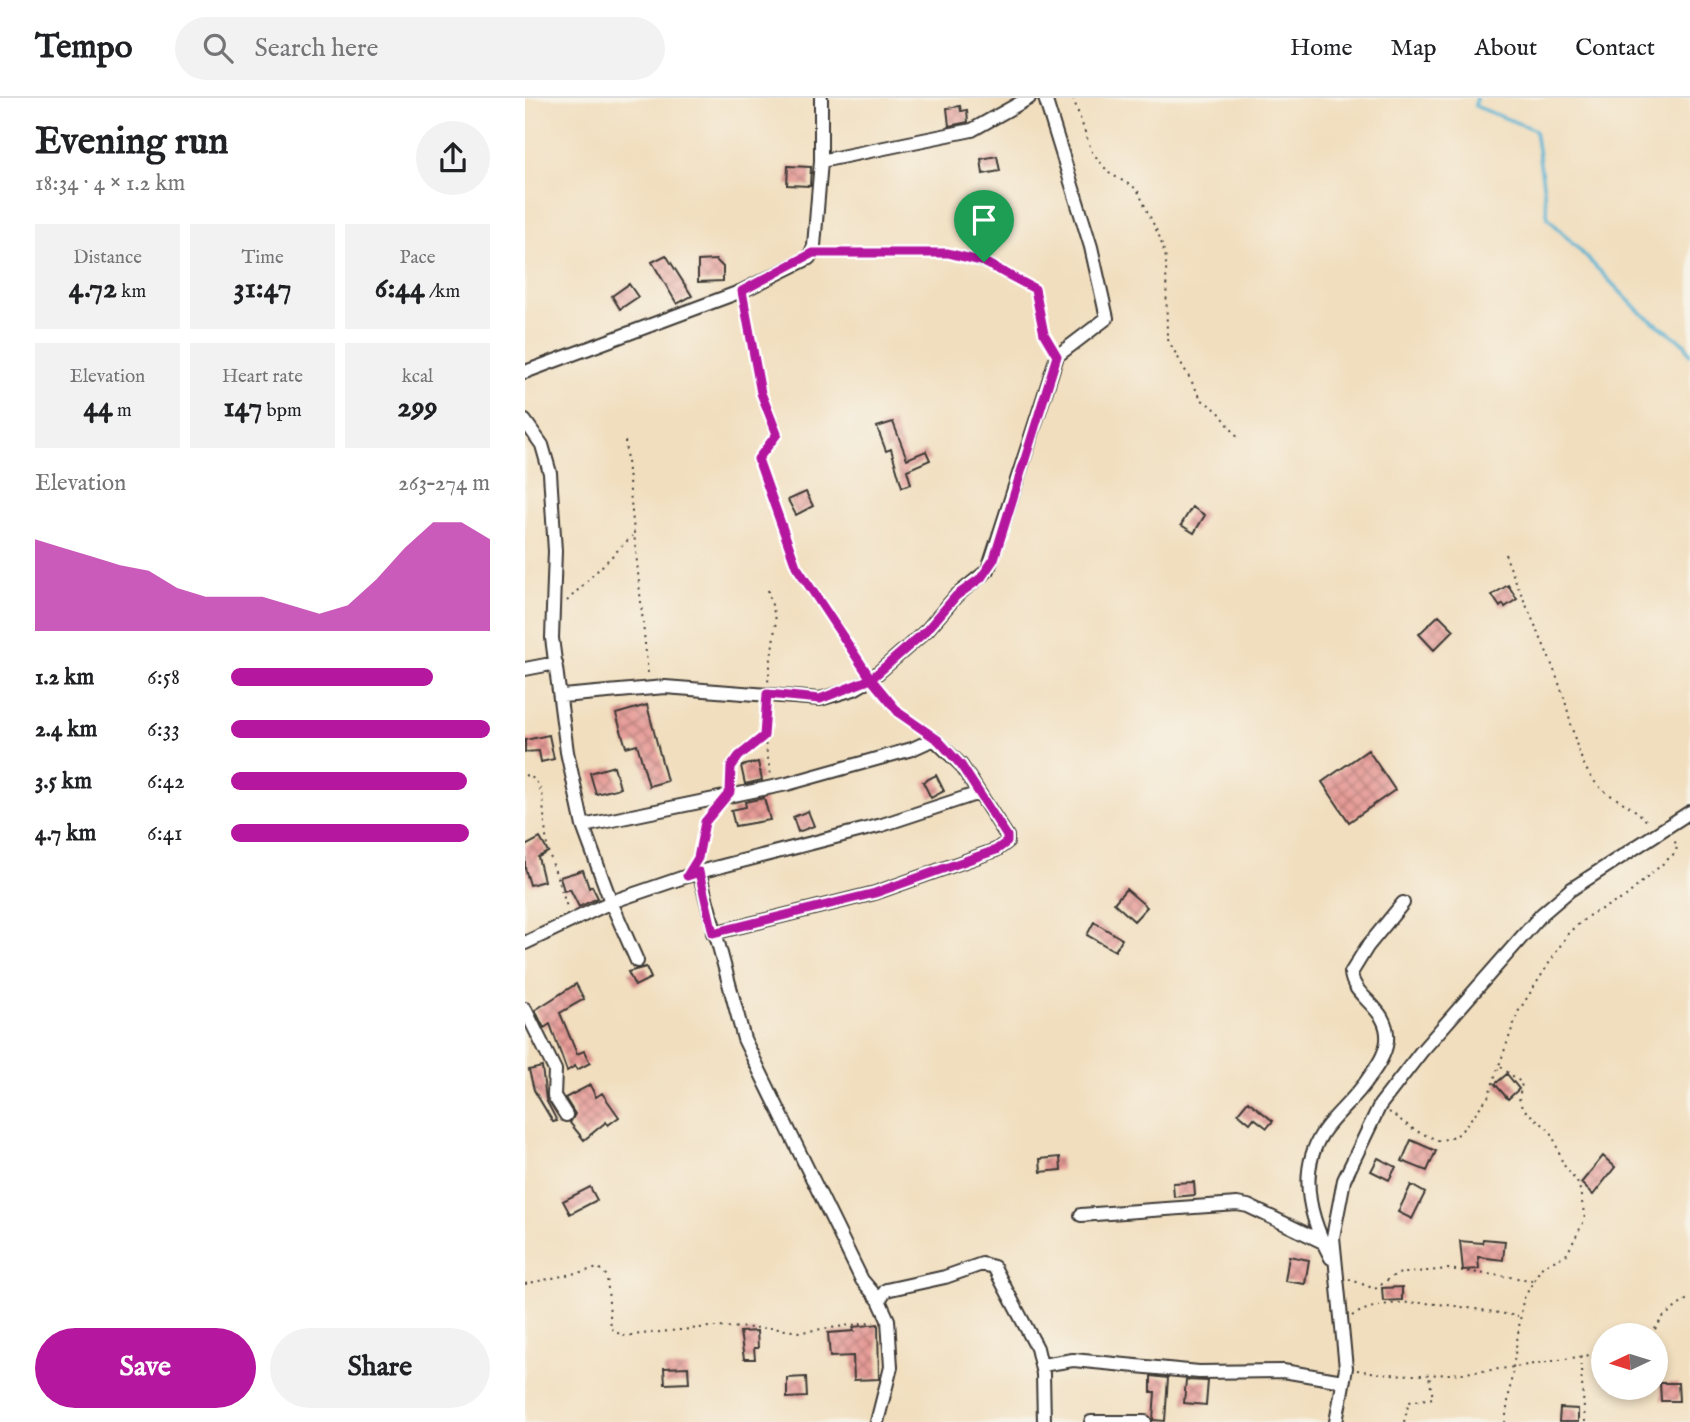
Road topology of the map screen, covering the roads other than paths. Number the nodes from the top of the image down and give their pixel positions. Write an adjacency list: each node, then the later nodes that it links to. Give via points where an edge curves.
1 (821, 98): 4 (street)
2 (1029, 98): 4 (street, via 972,130)
3 (1045, 98): 9 (street, via 1107,310 1104,322 1057,356 988,570 871,679 820,699 649,689)
4 (821, 161): 5 (street, via 813,253 742,291)
5 (525, 372)
6 (525, 421): 7 (street, via 542,445 550,473)
7 (556, 663): 8 (street); 9 (street)
8 (525, 669)
9 (562, 696): 12 (street, via 567,752)
10 (979, 793): 12 (street, via 961,765 933,739 912,750 773,787); 13 (street, via 883,825); 16 (street, via 1007,836 1003,846 875,893)
11 (1690, 811): 23 (street, via 1570,890 1542,914 1380,1105 1344,1180 1333,1237)
12 (583, 826): 14 (street)
13 (693, 874): 14 (street); 16 (street)
14 (611, 902): 17 (street); 18 (street)
15 (1403, 903): 22 (street, via 1351,973 1355,985 1377,1008 1387,1041 1380,1062 1357,1098 1324,1130 1315,1148 1308,1193)
16 (713, 933): 24 (street, via 744,1039 858,1273)
17 (525, 943)
18 (637, 961)
19 (525, 1009): 20 (street, via 555,1070 554,1096)
20 (566, 1115)
21 (1081, 1215): 22 (street, via 1237,1203)
22 (1323, 1242): 23 (street)
23 (1335, 1270): 26 (street)
24 (879, 1300): 25 (street, via 886,1290 982,1264 994,1267); 27 (street, via 888,1320 891,1367)
25 (1042, 1365): 26 (street, via 1073,1360 1199,1372); 28 (street)
26 (1344, 1374): 31 (street)
27 (877, 1422)
28 (1045, 1422)
29 (1091, 1422): 30 (street)
30 (1145, 1422)
31 (1336, 1422)

